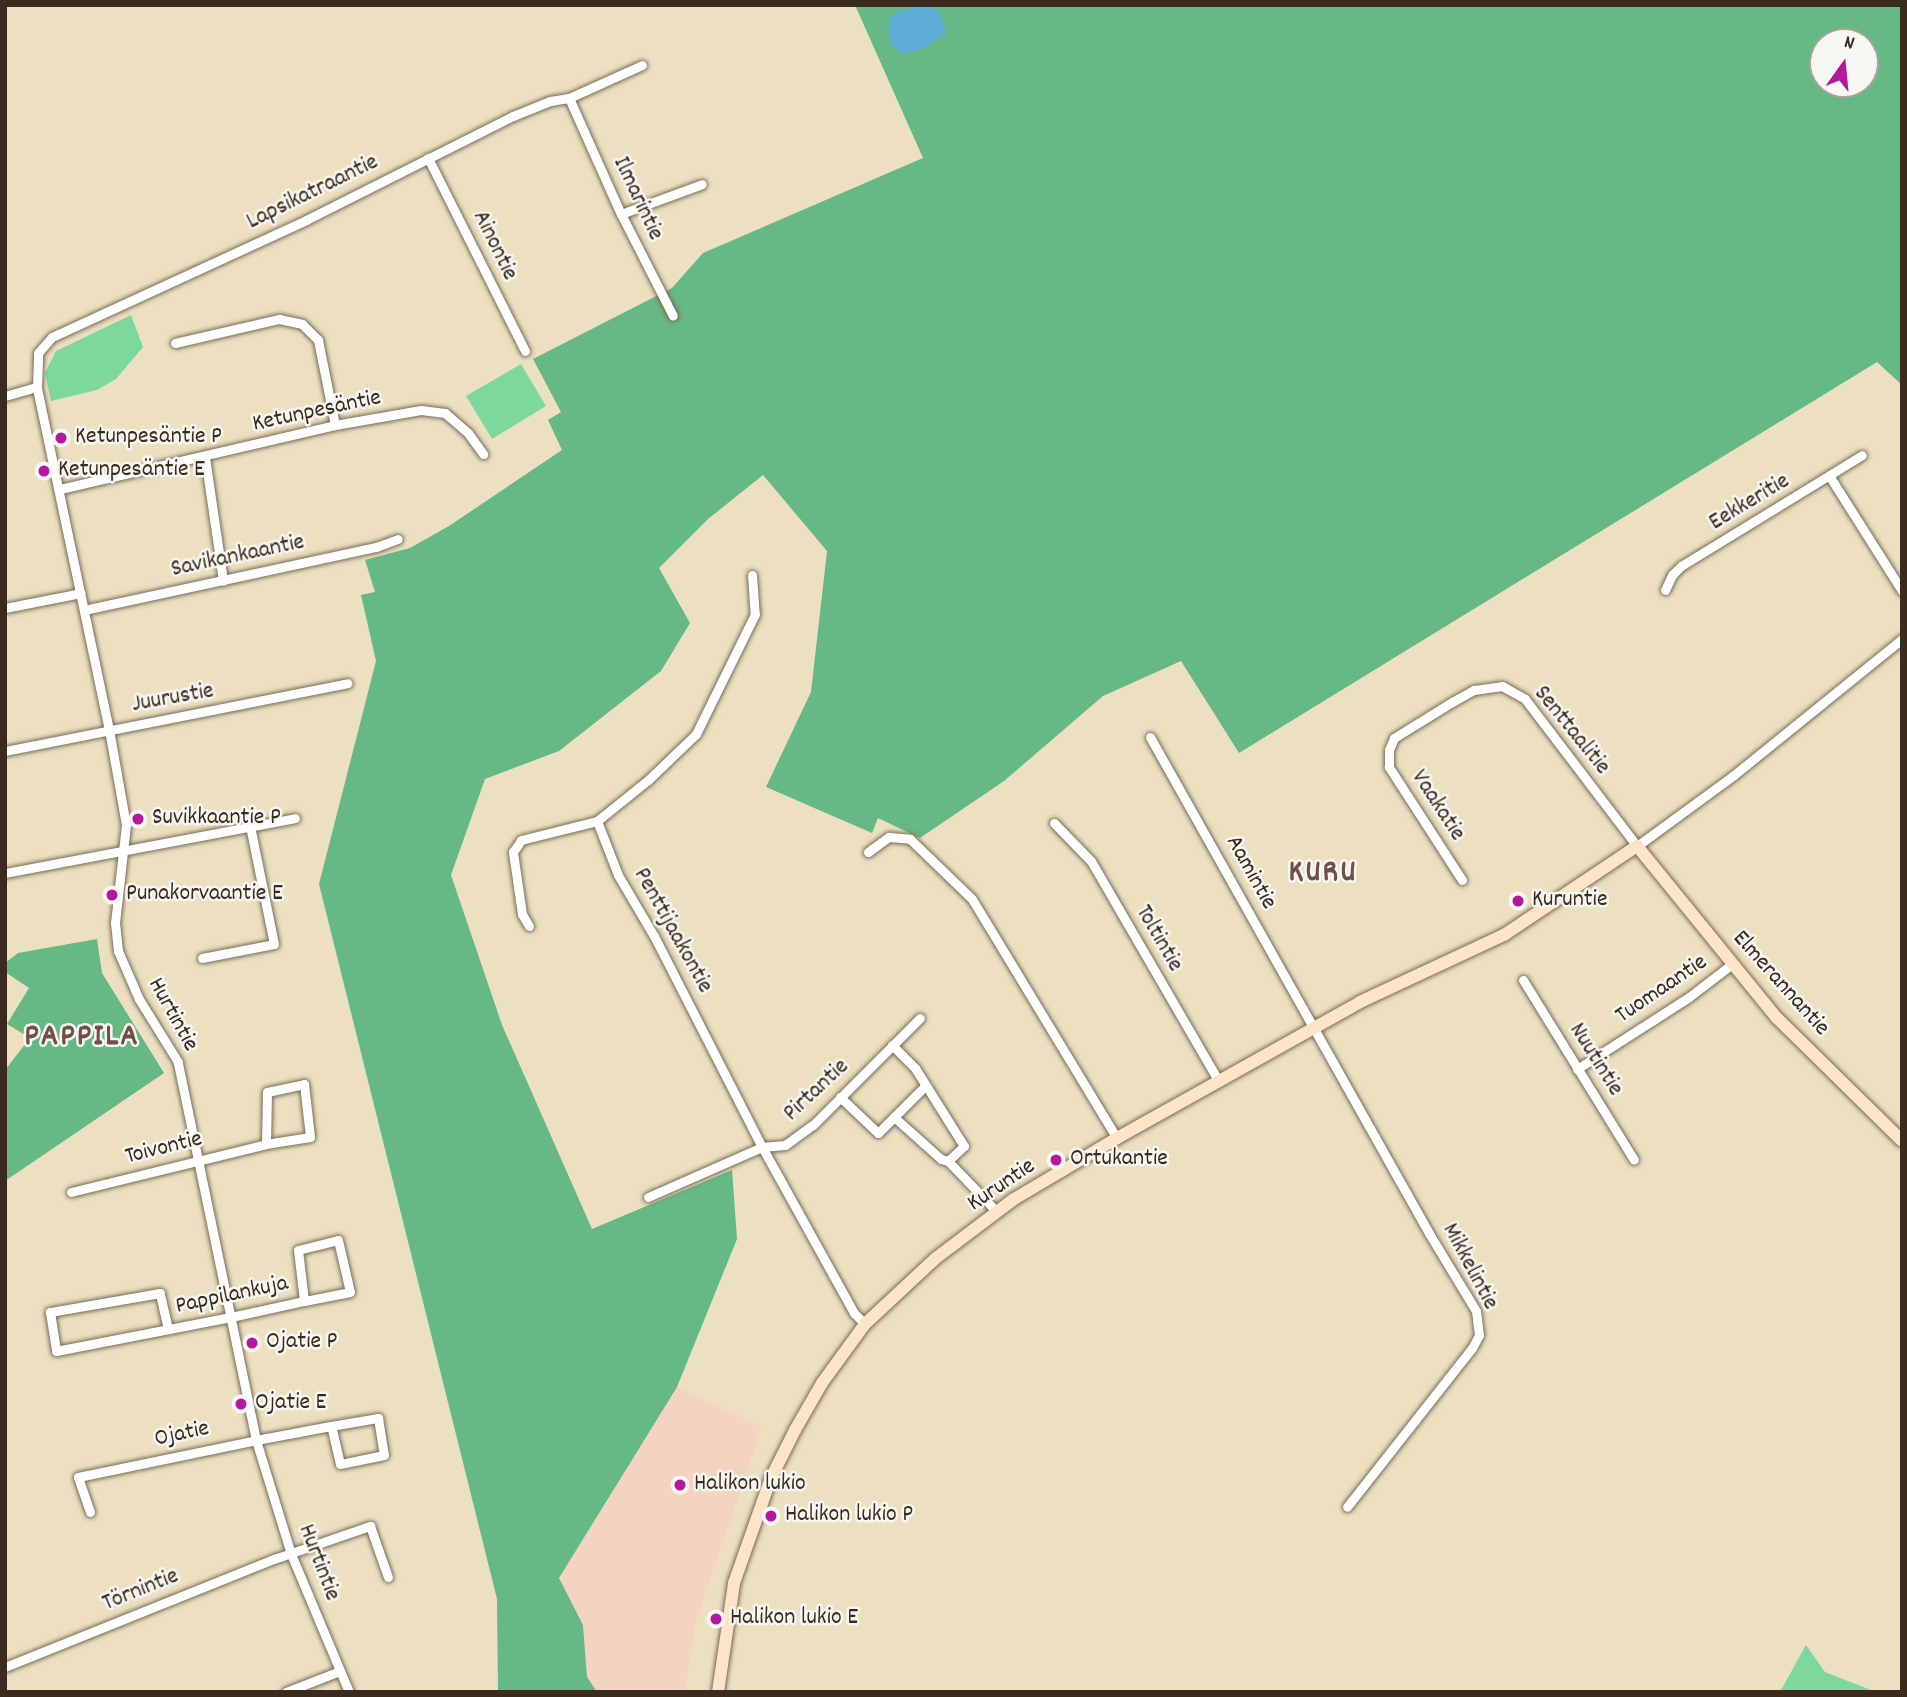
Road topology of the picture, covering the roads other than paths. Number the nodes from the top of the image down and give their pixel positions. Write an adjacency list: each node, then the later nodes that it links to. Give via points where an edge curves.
1 (642, 65): 2 (street, Lapsikatraantie)
2 (569, 98): 3 (street, Lapsikatraantie, via 550,100); 5 (street, Ilmarintie)
3 (428, 158): 8 (street, Ainontie); 9 (street, Lapsikatraantie, via 306,220 52,337 38,353)
4 (702, 184): 5 (street)
5 (621, 214): 6 (street, Ilmarintie)
6 (673, 316)
7 (175, 343): 11 (street, via 279,319 302,324 318,340)
8 (525, 351)
9 (37, 387): 10 (street); 16 (street, Hurtintie)
10 (5, 396)
11 (335, 425): 12 (street, Ketunpesäntie, via 421,410 445,413); 14 (street, Ketunpesäntie)
12 (484, 454)
13 (1862, 455): 15 (street, Eekkeritie)
14 (205, 457): 16 (street, Ketunpesäntie); 19 (street)
15 (1830, 477): 20 (street, Eekkeritie, via 1681,566); 21 (street)
16 (60, 489): 22 (street, Hurtintie)
17 (398, 539): 19 (street, Savikankaantie)
18 (752, 575): 32 (street, via 755,614 696,734)
19 (223, 581): 24 (street, Savikankaantie)
20 (1665, 590)
21 (1902, 592)
22 (81, 593): 23 (street); 24 (street, Hurtintie)
23 (5, 608)
24 (85, 610): 27 (street, Hurtintie)
25 (1902, 639): 35 (street, Kuruntie, via 1734,775)
26 (347, 684): 27 (street, Juurustie)
27 (109, 730): 30 (street, Juurustie); 36 (street, Hurtintie, via 126,825)
28 (1150, 737): 45 (street, Aamintie)
29 (1389, 750): 35 (street, Senttaalitie, via 1394,738 1474,690 1512,689 1539,715); 39 (street, Vaakatie, via 1389,767)
30 (5, 751)
31 (295, 818): 34 (street)
32 (597, 821): 40 (street, via 521,839 513,852 522,914); 55 (street, Penttijaakontie, via 618,875)
33 (1054, 823): 48 (street, Toltintie, via 1091,861)
34 (250, 826): 36 (street); 41 (street, via 274,944)
35 (1637, 846): 42 (street, Elmerannantie); 45 (street, Kuruntie, via 1504,935 1407,978)
36 (126, 850): 38 (street); 56 (street, Hurtintie, via 116,923 118,951 139,999 178,1062)
37 (868, 852): 52 (street, via 889,837 910,839 972,899)
38 (5, 873)
39 (1462, 880)
40 (529, 926)
41 (202, 958)
42 (1732, 964): 47 (street, Tuomaantie); 53 (street, Elmerannantie, via 1777,1018)
43 (1523, 981): 47 (street, Nuutintie)
44 (920, 1018): 46 (street, Pirtantie)
45 (1315, 1028): 48 (street, Kuruntie); 68 (street, Mikkelintie, via 1476,1311 1479,1324 1472,1348)
46 (892, 1045): 49 (street); 50 (street, Pirtantie)
47 (1577, 1069): 57 (street, Nuutintie)
48 (1219, 1082): 52 (street, Kuruntie)
49 (926, 1085): 51 (street); 58 (street, via 964,1146)
50 (840, 1097): 51 (street, via 878,1133); 55 (street, Pirtantie, via 785,1145)
51 (894, 1117): 58 (street)
52 (1117, 1138): 61 (street, Kuruntie)
53 (1902, 1140)
54 (266, 1144): 54 (street, Toivontie, via 267,1092 304,1084 310,1137); 56 (street, Toivontie)
55 (762, 1147): 60 (street, Pirtantie); 64 (street, Penttijaakontie, via 854,1313)
56 (198, 1160): 59 (street, Toivontie); 63 (street, Hurtintie)
57 (1634, 1160)
58 (947, 1161): 61 (street)
59 (71, 1192)
60 (648, 1197)
61 (997, 1212): 64 (street, Kuruntie, via 936,1258)
62 (304, 1301): 62 (street, Pappilankuja, via 298,1250 338,1240 350,1292); 63 (street, Pappilankuja)
63 (231, 1317): 65 (street, Pappilankuja); 67 (street, Hurtintie)
64 (865, 1324): 76 (street, Kuruntie, via 822,1383 771,1478 734,1583)
65 (168, 1329): 65 (street, Pappilankuja, via 160,1293 50,1312 56,1351)
66 (331, 1426): 66 (street, Ojatie, via 378,1418 384,1455 340,1464); 67 (street, Ojatie)
67 (256, 1440): 69 (street, Ojatie, via 78,1477); 70 (street, Hurtintie)
68 (1347, 1507)
69 (90, 1512)
70 (291, 1554): 71 (street, Törnintie, via 370,1526); 72 (street, Törnintie); 73 (street, Hurtintie)
71 (388, 1577)
72 (5, 1667)
73 (340, 1671): 74 (street); 75 (street, Hurtintie)
74 (286, 1692)
75 (349, 1692)
76 (718, 1692)

